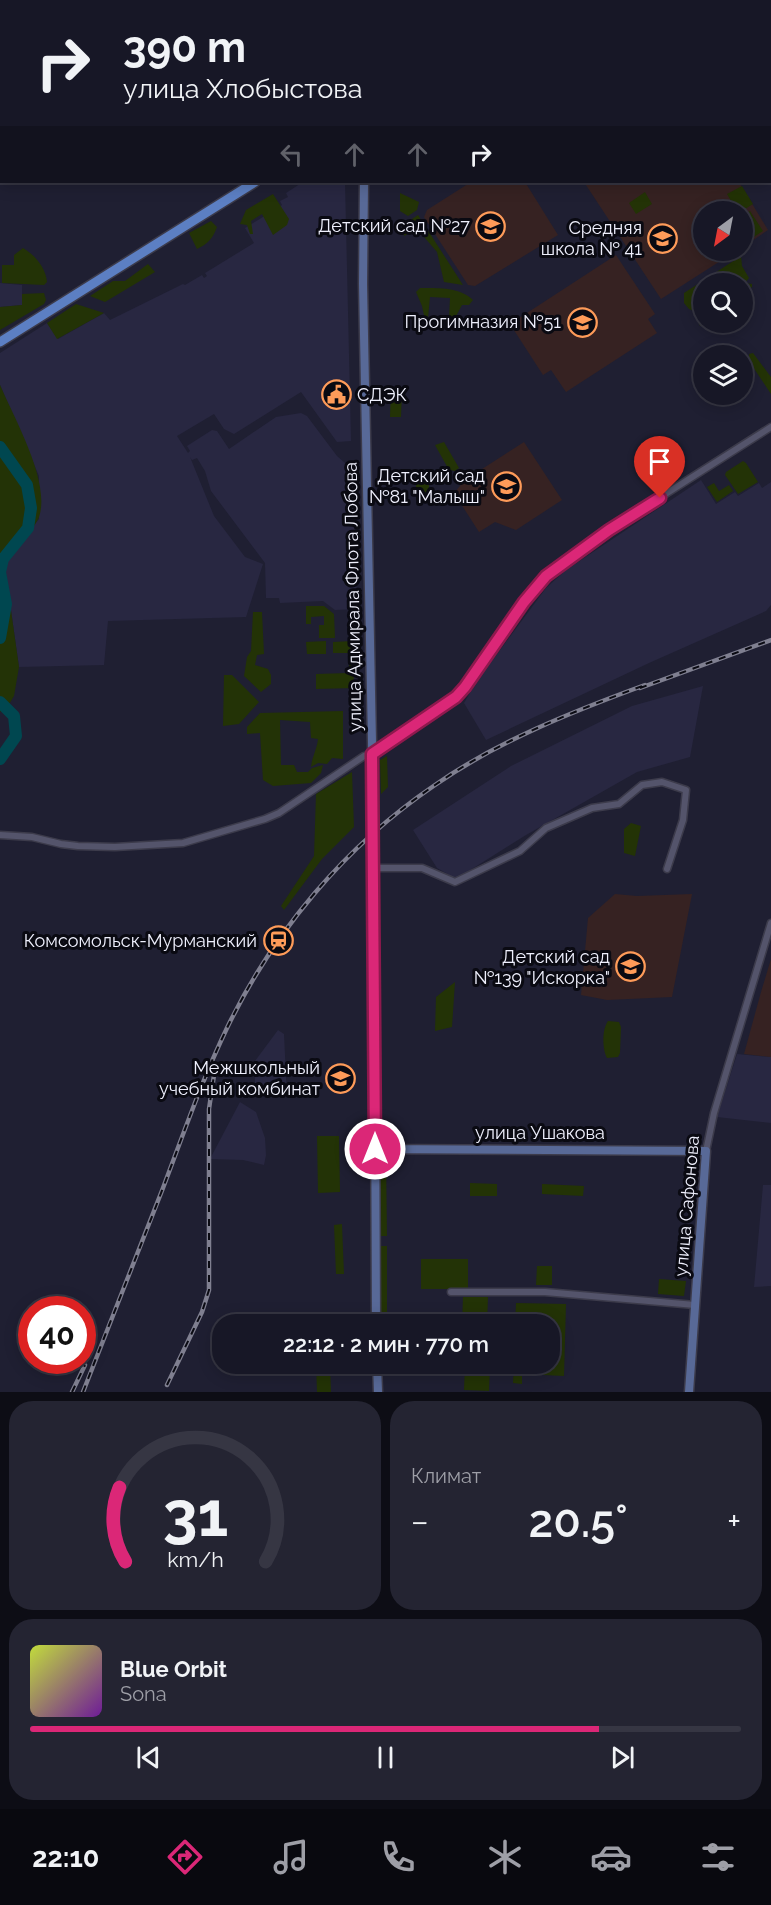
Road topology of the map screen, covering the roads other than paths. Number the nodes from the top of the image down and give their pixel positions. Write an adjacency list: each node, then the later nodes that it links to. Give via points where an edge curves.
1 (250, 183): 3 (main road)
2 (363, 183): 5 (street, улица Адмирала Флота Лобова)
3 (0, 342)
4 (771, 428): 5 (street, via 623,521 546,576 456,697)
5 (372, 754): 6 (street, via 279,813 183,843 78,846); 7 (street, улица Адмирала Флота Лобова)
6 (0, 835)
7 (374, 868): 8 (street, via 422,868 455,882 520,851 546,828 592,808 619,804 642,785 662,782 686,790 683,820); 10 (street, улица Адмирала Флота Лобова)
8 (667, 869)
9 (771, 923): 11 (street, улица Сафонова)
10 (375, 1149): 11 (street, улица Ушакова); 14 (street, улица Адмирала Флота Лобова)
11 (706, 1151): 13 (street, улица Сафонова)
12 (451, 1292): 13 (street, via 545,1292)
13 (695, 1305): 17 (street, улица Сафонова)
14 (376, 1314)
15 (377, 1374): 16 (street)
16 (378, 1392)
17 (689, 1392)

